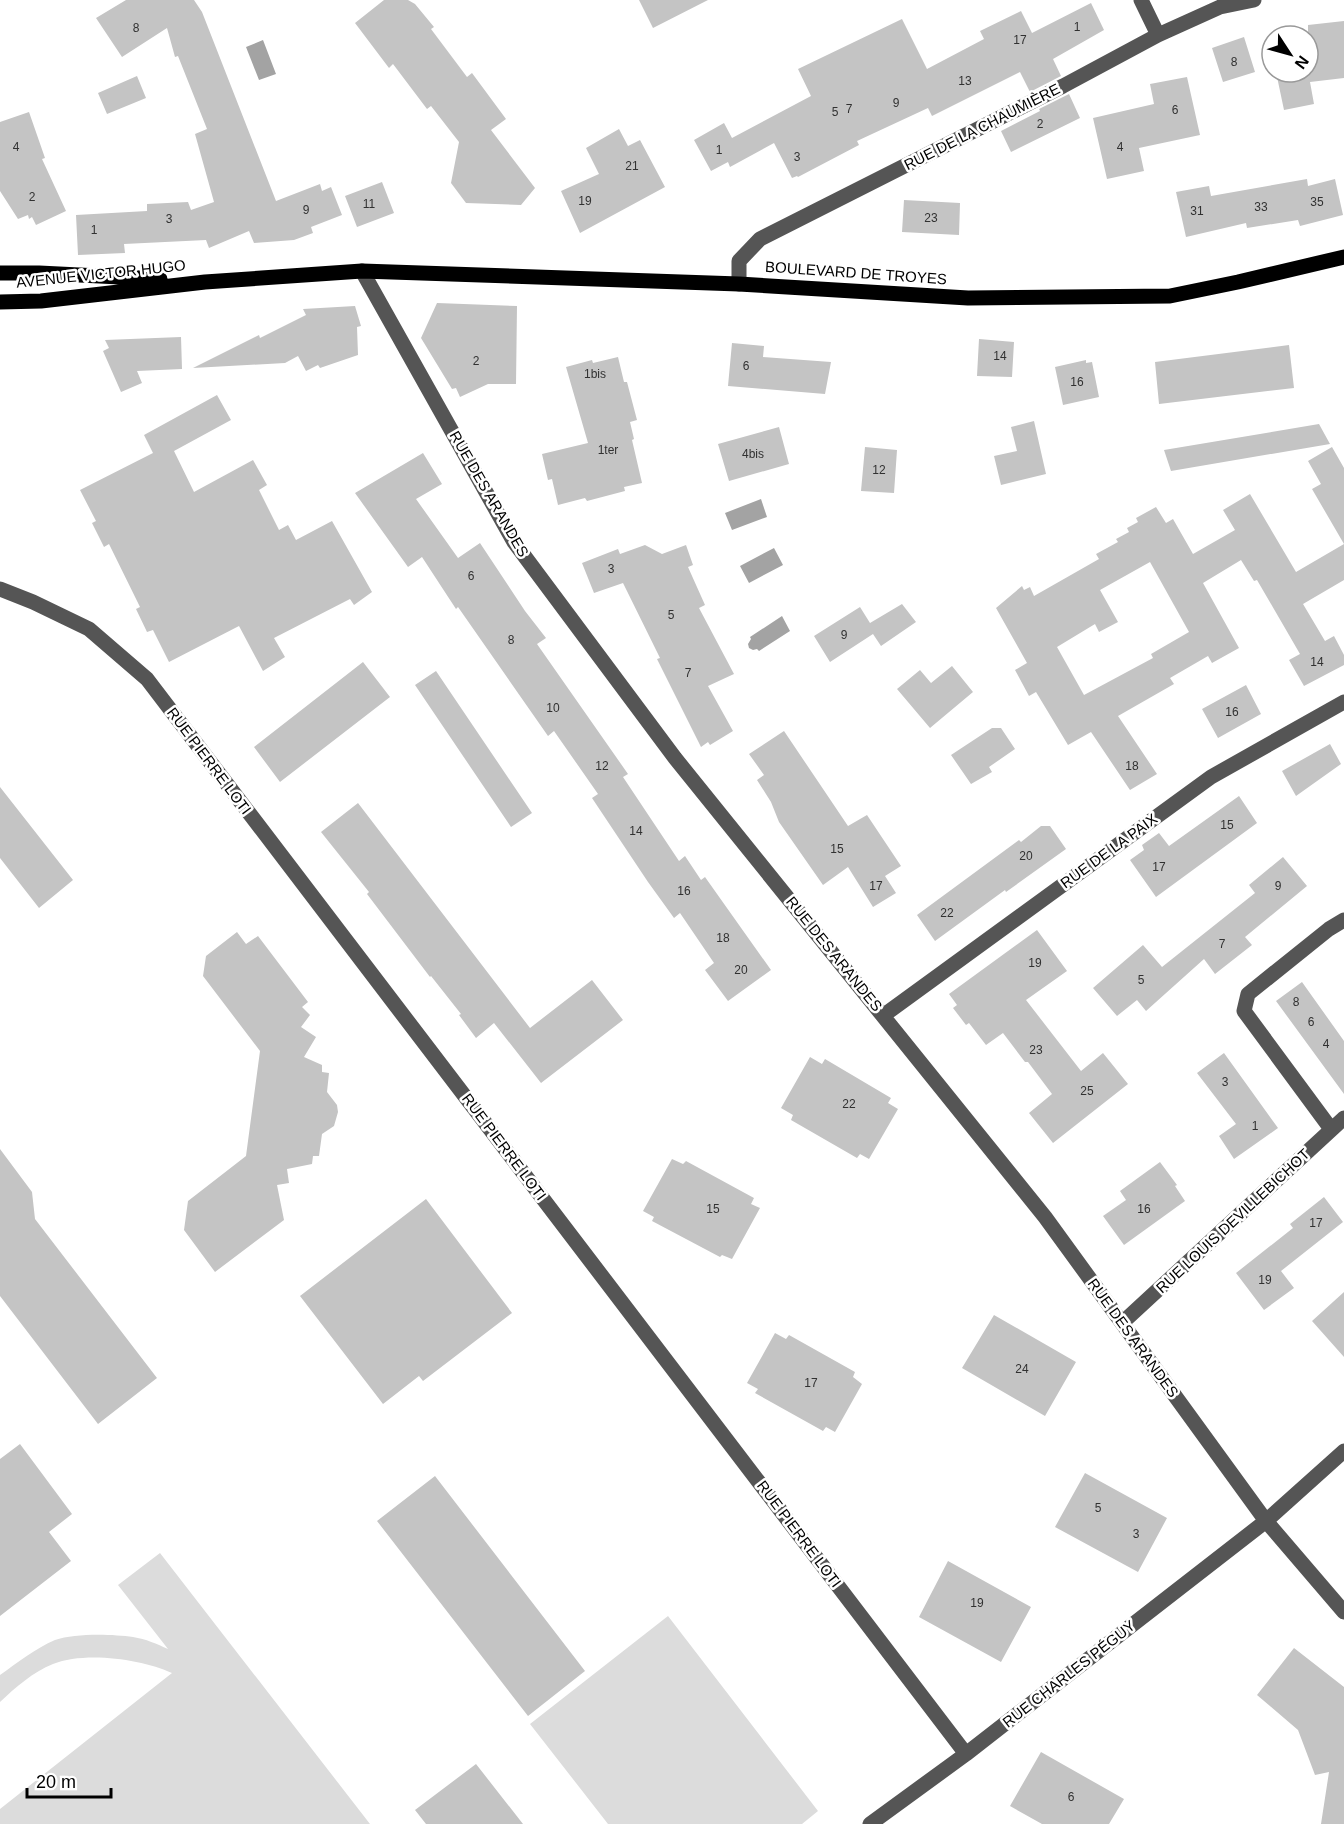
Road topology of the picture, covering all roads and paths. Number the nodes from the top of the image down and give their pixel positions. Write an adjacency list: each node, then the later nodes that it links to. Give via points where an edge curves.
1 (1141, 0): 3 (street)
2 (1254, 0): 3 (street, RUE DE LA CHAUMIÈRE, via 1220,7)
3 (1158, 35): 8 (street, RUE DE LA CHAUMIÈRE, via 760,239 739,261)
4 (1344, 257): 8 (main road, BOULEVARD DE TROYES, via 1170,296 968,298)
5 (362, 271): 7 (main road, BOULEVARD DE TROYES); 8 (main road, BOULEVARD DE TROYES); 13 (street, RUE DES ARANDES, via 514,542 675,758)
6 (0, 273): 7 (main road)
7 (205, 282): 9 (main road, AVENUE VICTOR HUGO)
8 (739, 284)
9 (0, 302)
10 (0, 589): 20 (street, RUE PIERRE LOTI, via 89,629 147,679)
11 (1344, 702): 13 (street, RUE DE LA PAIX, via 1211,777)
12 (1344, 920): 15 (street, via 1248,994 1244,1011)
13 (884, 1015): 16 (street, RUE DES ARANDES, via 1045,1216)
14 (1344, 1118): 15 (street, RUE LOUIS DEVILLEBICHOT)
15 (1331, 1129): 16 (street, RUE LOUIS DEVILLEBICHOT)
16 (1122, 1323): 18 (street, RUE DES ARANDES)
17 (1344, 1451): 18 (street, RUE CHARLES PÉGUY)
18 (1266, 1521): 19 (street, RUE DES ARANDES); 20 (street, RUE CHARLES PÉGUY)
19 (1344, 1612)
20 (966, 1754): 21 (street, RUE CHARLES PÉGUY)
21 (870, 1824)

